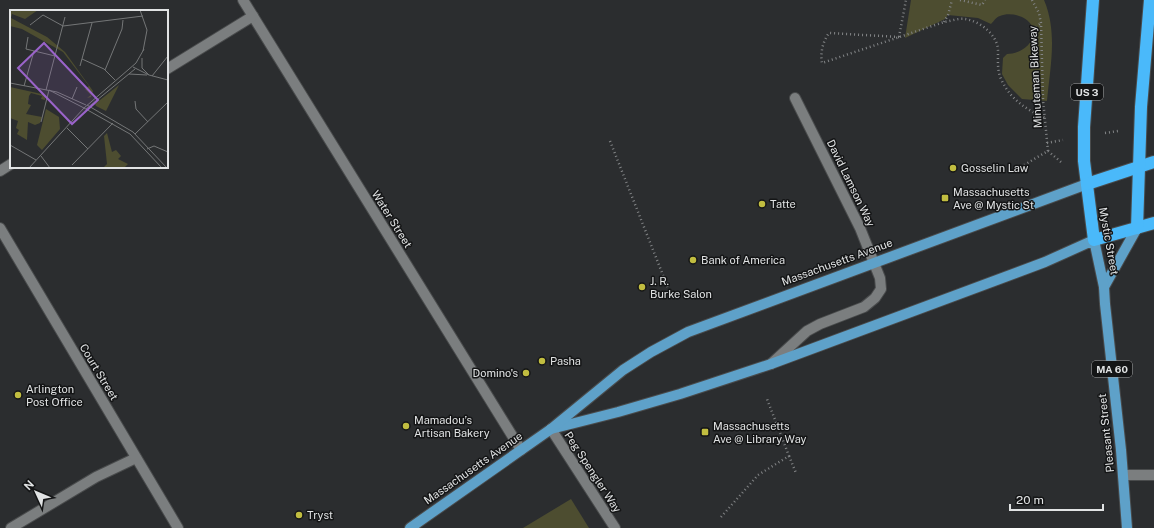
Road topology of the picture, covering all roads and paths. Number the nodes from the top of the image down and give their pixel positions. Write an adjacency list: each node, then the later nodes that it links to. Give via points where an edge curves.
1 (243, 0): 9 (street, Water Street)
2 (906, 0): 13 (path)
3 (952, 0): 10 (path)
4 (960, 0): 5 (path, via 982,5)
5 (985, 0)
6 (1032, 0): 11 (path, Minuteman Bikeway)
7 (1093, 0): 23 (highway, Mystic Street / US 3, via 1084,126)
8 (1150, 0): 21 (highway, Mystic Street)
9 (253, 16): 14 (street); 34 (street, Water Street)
10 (944, 22): 13 (path); 16 (path, via 971,20 989,32 998,50 1001,80 1010,96)
11 (1041, 23): 12 (path); 16 (path, Minuteman Bikeway)
12 (1033, 30)
13 (899, 37): 13 (path, via 871,46 822,63 825,38 829,33)
14 (168, 68)
15 (795, 98): 28 (street, David Lamson Way, via 860,228)
16 (1045, 118): 20 (path, Minuteman Bikeway, via 1048,151)
17 (610, 141): 30 (path)
18 (1154, 162): 21 (highway, Massachusetts Avenue)
19 (10, 165): 22 (street)
20 (1024, 165)
21 (1138, 168): 23 (highway, Massachusetts Avenue); 26 (highway, Mystic Street)
22 (0, 171)
23 (1087, 184): 27 (highway, Mystic Street / US 3); 28 (main road, Massachusetts Avenue)
24 (1154, 222): 26 (highway, Massachusetts Avenue)
25 (0, 228): 36 (street, Court Street)
26 (1137, 228): 27 (highway, Massachusetts Avenue); 29 (main road, Mystic Street)
27 (1094, 240): 29 (main road, Mystic Street / MA 60); 31 (main road, Massachusetts Avenue, via 1045,262)
28 (874, 262): 31 (street, David Lamson Way, via 881,289 875,298 864,307 808,331); 33 (main road, Massachusetts Avenue, via 688,332 623,370)
29 (1104, 287): 38 (main road, Pleasant Street / MA 60)
30 (672, 298)
31 (771, 364): 33 (main road, Massachusetts Avenue, via 673,396)
32 (767, 399): 35 (path)
33 (551, 429): 34 (main road, Massachusetts Avenue); 44 (street, Peg Spengler Way)
34 (521, 450): 43 (main road, Massachusetts Avenue)
35 (789, 456): 37 (path); 40 (path, via 758,475)
36 (136, 458): 41 (street, via 96,477); 42 (street, Court Street)
37 (796, 473)
38 (1123, 475): 39 (street); 45 (main road, Pleasant Street / MA 60)
39 (1154, 475)
40 (721, 517)
41 (11, 528)
42 (178, 528)
43 (410, 528)
44 (615, 528)
45 (1128, 528)

